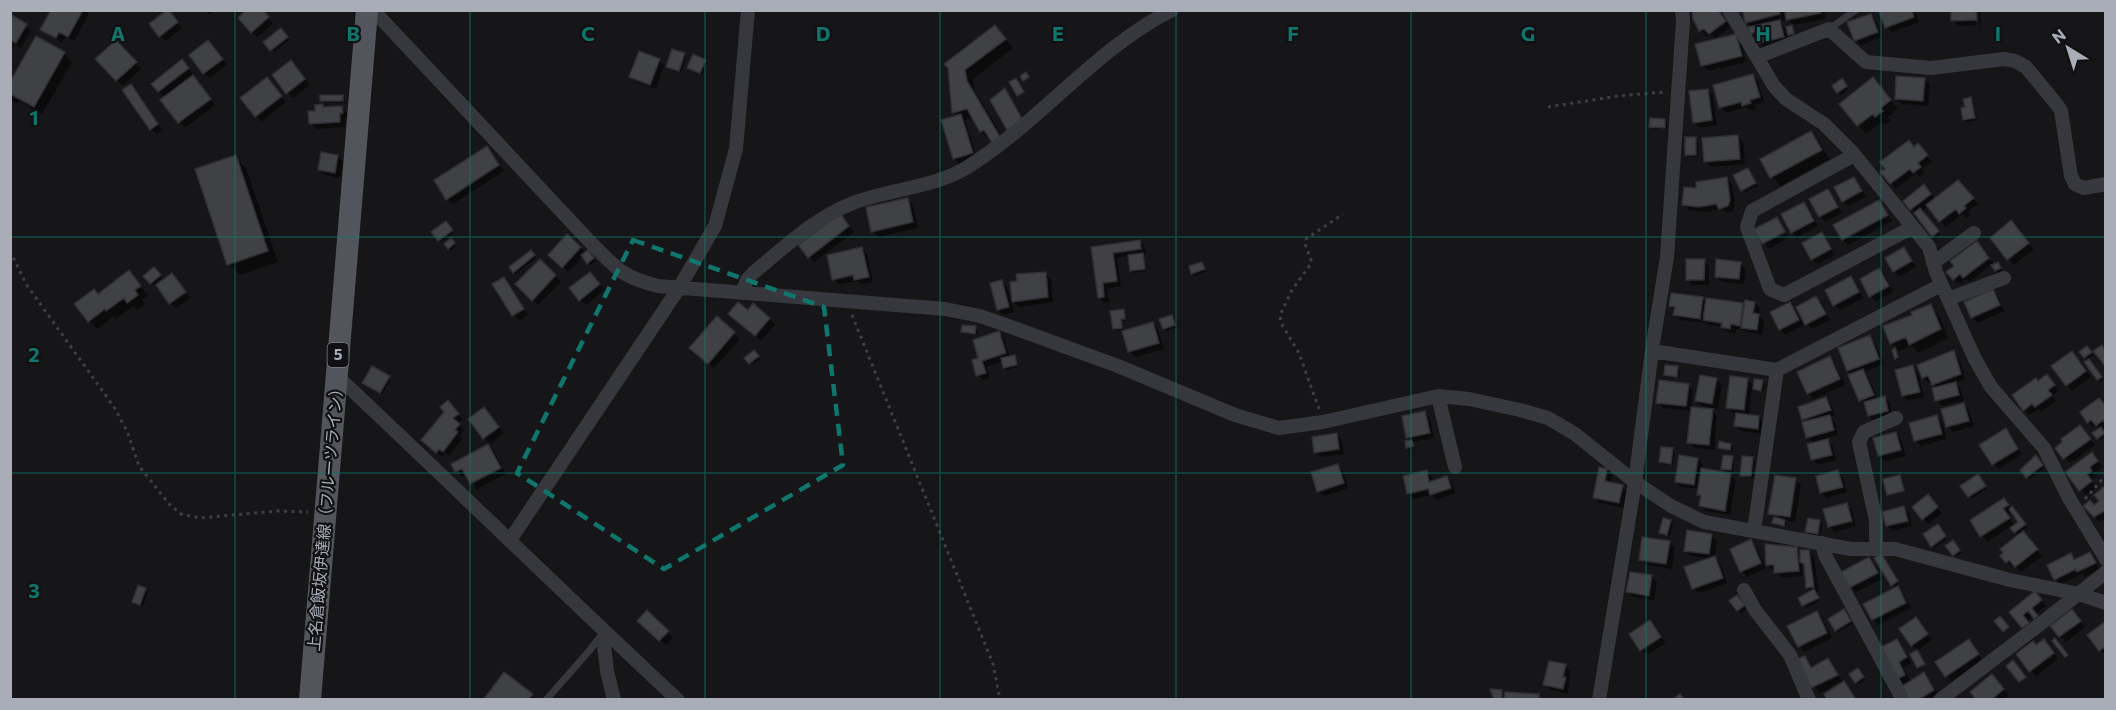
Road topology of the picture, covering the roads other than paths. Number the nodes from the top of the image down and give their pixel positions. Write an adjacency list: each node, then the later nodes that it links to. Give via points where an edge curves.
1 (367, 10): 22 (main road, 上名倉飯坂伊達線（フルーツライン） / 5)
2 (373, 10): 17 (street, via 615,267 632,279)
3 (748, 10): 17 (street, via 736,149 725,197 715,226)
4 (1172, 10): 18 (street, via 1111,51 1004,141 964,169 935,181 856,202 819,219 753,273)
5 (1682, 10): 20 (street, via 1667,257)
6 (1729, 10): 9 (street)
7 (1856, 10): 8 (lane)
8 (1829, 29): 9 (street); 11 (street, via 1866,62 1931,68 2004,59 2026,67 2061,111 2073,180 2084,188)
9 (1757, 57): 10 (street, via 1786,99 1824,124)
10 (1854, 155): 12 (street); 12 (street, via 1752,211 1747,227 1770,289 1784,295)
11 (2106, 183)
12 (1913, 227): 14 (street, via 1929,247)
13 (1974, 233): 14 (street)
14 (1933, 263): 16 (street)
15 (2004, 278): 19 (street)
16 (1941, 285): 19 (street); 21 (street)
17 (679, 288): 18 (street); 28 (street)
18 (742, 293): 23 (street, via 945,309 980,316 1280,428)
19 (1948, 299): 31 (street, via 1991,387 2044,448)
20 (1652, 351): 21 (street); 26 (street)
21 (1778, 370): 27 (street)
22 (337, 376): 28 (street); 38 (main road, 上名倉飯坂伊達線（フルーツライン） / 5)
23 (1438, 396): 25 (street); 26 (street, via 1548,417)
24 (1896, 418): 30 (street, via 1863,432 1859,442 1876,521)
25 (1455, 467)
26 (1635, 482): 27 (street, via 1704,522); 42 (street)
27 (1754, 531): 29 (street)
28 (510, 540): 36 (street)
29 (1822, 543): 30 (street, via 1851,549); 44 (street)
30 (1876, 548): 34 (street, via 1895,549)
31 (2106, 559)
32 (2106, 572): 34 (street)
33 (1744, 590): 43 (street, via 1790,655)
34 (2079, 594): 35 (street); 37 (street)
35 (2106, 603)
36 (607, 634): 39 (lane); 40 (street, via 604,645); 41 (street)
37 (1946, 698)
38 (310, 699)
39 (546, 699)
40 (614, 699)
41 (678, 699)
42 (1599, 699)
43 (1809, 699)
44 (1903, 699)

